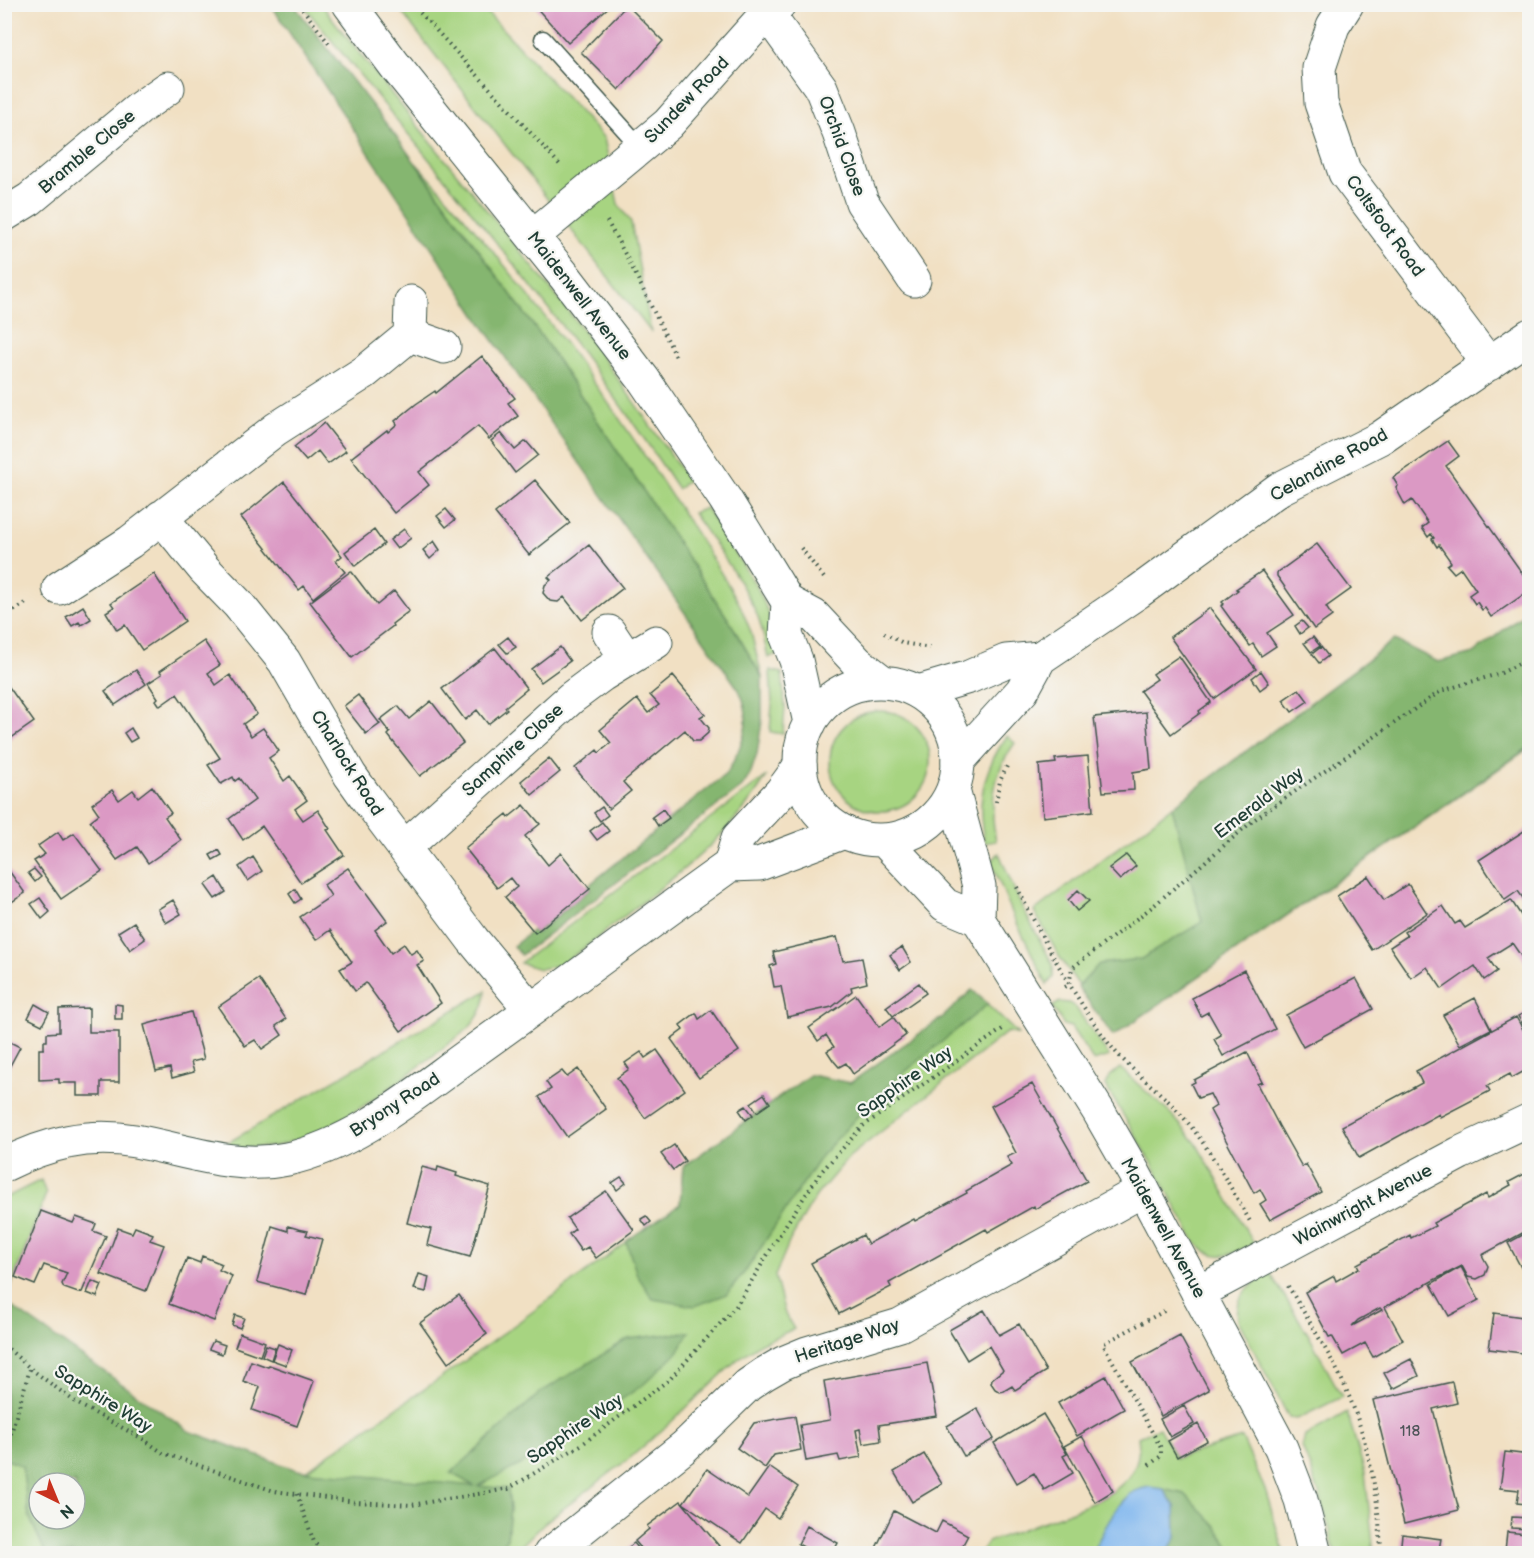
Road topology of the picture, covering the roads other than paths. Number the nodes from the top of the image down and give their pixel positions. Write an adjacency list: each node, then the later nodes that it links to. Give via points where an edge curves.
1 (349, 4): 8 (street, Maidenwell Avenue)
2 (1347, 4): 14 (street, Coltsfoot Road, via 1333,26 1319,68 1321,103 1345,173)
3 (773, 9): 6 (street, Sundew Road, via 668,124); 9 (street, Orchid Close, via 821,88 862,202)
4 (543, 39): 6 (lane)
5 (168, 88): 7 (street, Bramble Close, via 30,199)
6 (641, 148): 8 (street, Sundew Road)
7 (4, 215)
8 (533, 236): 17 (street, Maidenwell Avenue, via 655,396)
9 (914, 280)
10 (411, 302): 11 (street)
11 (410, 334): 13 (street); 15 (street, via 365,372 282,424)
12 (1530, 335): 14 (street, Celandine Road)
13 (444, 347)
14 (1489, 364): 19 (street, Celandine Road, via 1380,438 1280,489)
15 (161, 517): 16 (street); 27 (street, Charlock Road, via 284,661 350,775)
16 (59, 588)
17 (788, 602): 20 (street, Maidenwell Avenue, via 814,616 857,662); 22 (street, Maidenwell Avenue, via 786,635 796,660)
18 (656, 642): 27 (street, Samphire Close, via 618,646 571,698)
19 (1041, 658): 21 (street, Celandine Road, via 1005,661); 24 (street, Celandine Road, via 1022,691)
20 (884, 682): 21 (street, Maidenwell Avenue); 22 (street, Maidenwell Avenue, via 841,692)
21 (918, 692): 24 (street, Maidenwell Avenue, via 935,704 948,721 956,740)
22 (810, 723): 23 (street, Maidenwell Avenue)
23 (800, 766): 25 (street, Maidenwell Avenue, via 813,805); 28 (street, via 738,838)
24 (956, 776): 26 (street, Maidenwell Avenue, via 942,810 926,825 906,836); 29 (street, Maidenwell Avenue, via 979,886)
25 (844, 832): 26 (street, Maidenwell Avenue); 28 (street, via 759,864)
26 (884, 840): 29 (street, via 945,905)
27 (404, 848): 30 (street, Charlock Road)
28 (730, 865): 30 (street, Bryony Road)
29 (978, 919): 33 (street, Maidenwell Avenue)
30 (531, 1010): 32 (street, Bryony Road, via 366,1126 297,1157 269,1162 233,1161 133,1141 84,1139 51,1144)
31 (1530, 1120): 34 (street, Wainwright Avenue, via 1460,1153)
32 (4, 1165)
33 (1143, 1190): 34 (street, Maidenwell Avenue); 35 (street, Heritage Way, via 900,1325 807,1353 764,1374 684,1447)
34 (1198, 1293): 36 (street, Maidenwell Avenue, via 1284,1455)
35 (550, 1554)
36 (1315, 1554)

